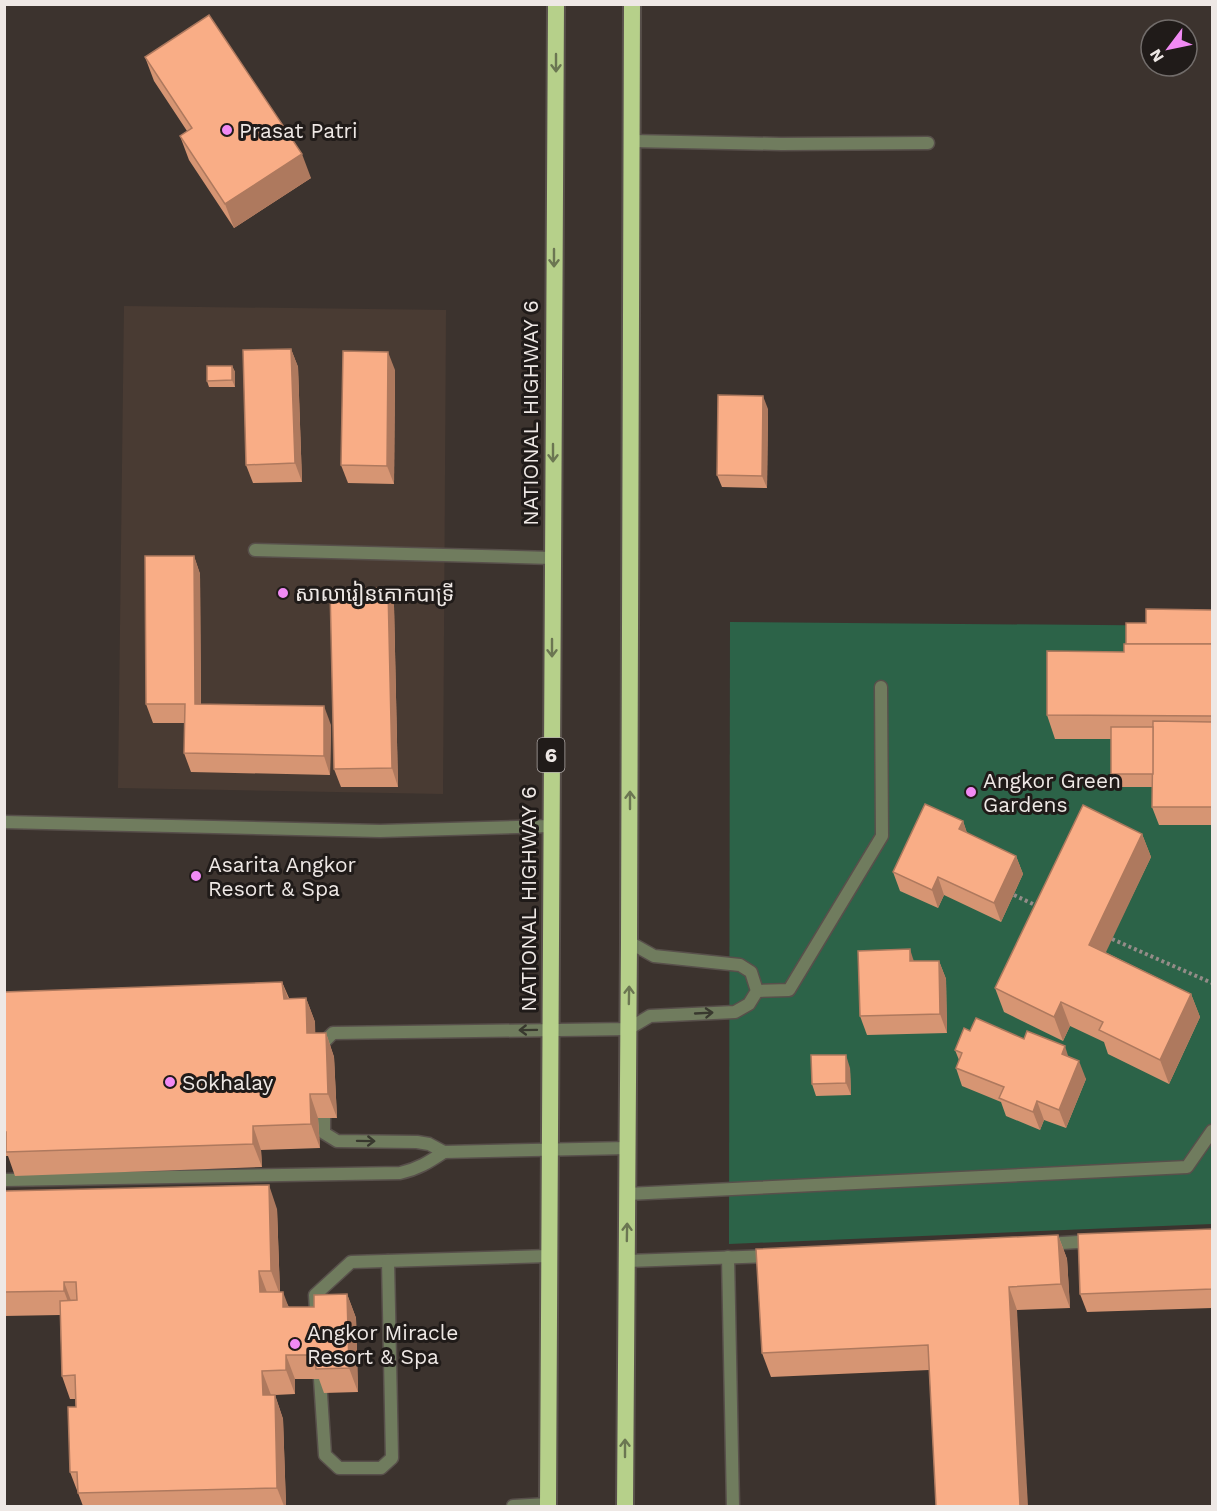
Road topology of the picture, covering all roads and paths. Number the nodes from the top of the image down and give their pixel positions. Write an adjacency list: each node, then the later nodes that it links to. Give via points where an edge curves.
1 (556, 4): 6 (highway, NATIONAL HIGHWAY 6 / 6, one-way to 6)
2 (632, 4): 3 (highway)
3 (632, 141): 4 (street); 13 (highway, one-way to 3)
4 (928, 142)
5 (255, 550): 6 (street)
6 (552, 558): 9 (highway, NATIONAL HIGHWAY 6 / 6, one-way to 9)
7 (881, 687): 15 (street, via 882,836 789,990)
8 (4, 822): 9 (street, via 380,831)
9 (551, 826): 17 (highway, NATIONAL HIGHWAY 6 / 6)
10 (1014, 895): 11 (path)
11 (1042, 908)
12 (1112, 939): 14 (path)
13 (629, 942): 15 (street, via 654,957 740,965 751,972); 16 (highway, one-way to 13)
14 (1212, 983)
15 (757, 991): 16 (street, one-way to 15, via 650,1016 735,1012 749,1004)
16 (628, 1029): 17 (street); 21 (highway)
17 (550, 1030): 18 (street, one-way to 18, via 333,1033 322,1044); 22 (highway, NATIONAL HIGHWAY 6 / 6)
18 (323, 1057)
19 (324, 1118): 23 (street, one-way to 23, via 324,1132 337,1141 417,1142)
20 (1212, 1131): 25 (street, via 1187,1167)
21 (628, 1148): 22 (street); 25 (highway)
22 (549, 1149): 23 (street); 29 (highway, NATIONAL HIGHWAY 6 / 6)
23 (444, 1152): 24 (street, via 414,1170 400,1173)
24 (4, 1180)
25 (627, 1194): 32 (highway, one-way to 25)
26 (1106, 1241): 27 (street)
27 (1035, 1244)
28 (788, 1255): 30 (street)
29 (549, 1256): 31 (street); 35 (highway, NATIONAL HIGHWAY 6 / 6)
30 (729, 1257): 32 (street); 38 (street)
31 (388, 1261): 33 (street, via 351,1262 315,1295); 34 (street, via 392,1458 381,1468 339,1468 325,1455)
32 (627, 1261): 37 (highway, one-way to 32)
33 (316, 1319)
34 (320, 1379)
35 (548, 1505): 36 (street)
36 (513, 1506)
37 (625, 1506)
38 (733, 1506)

